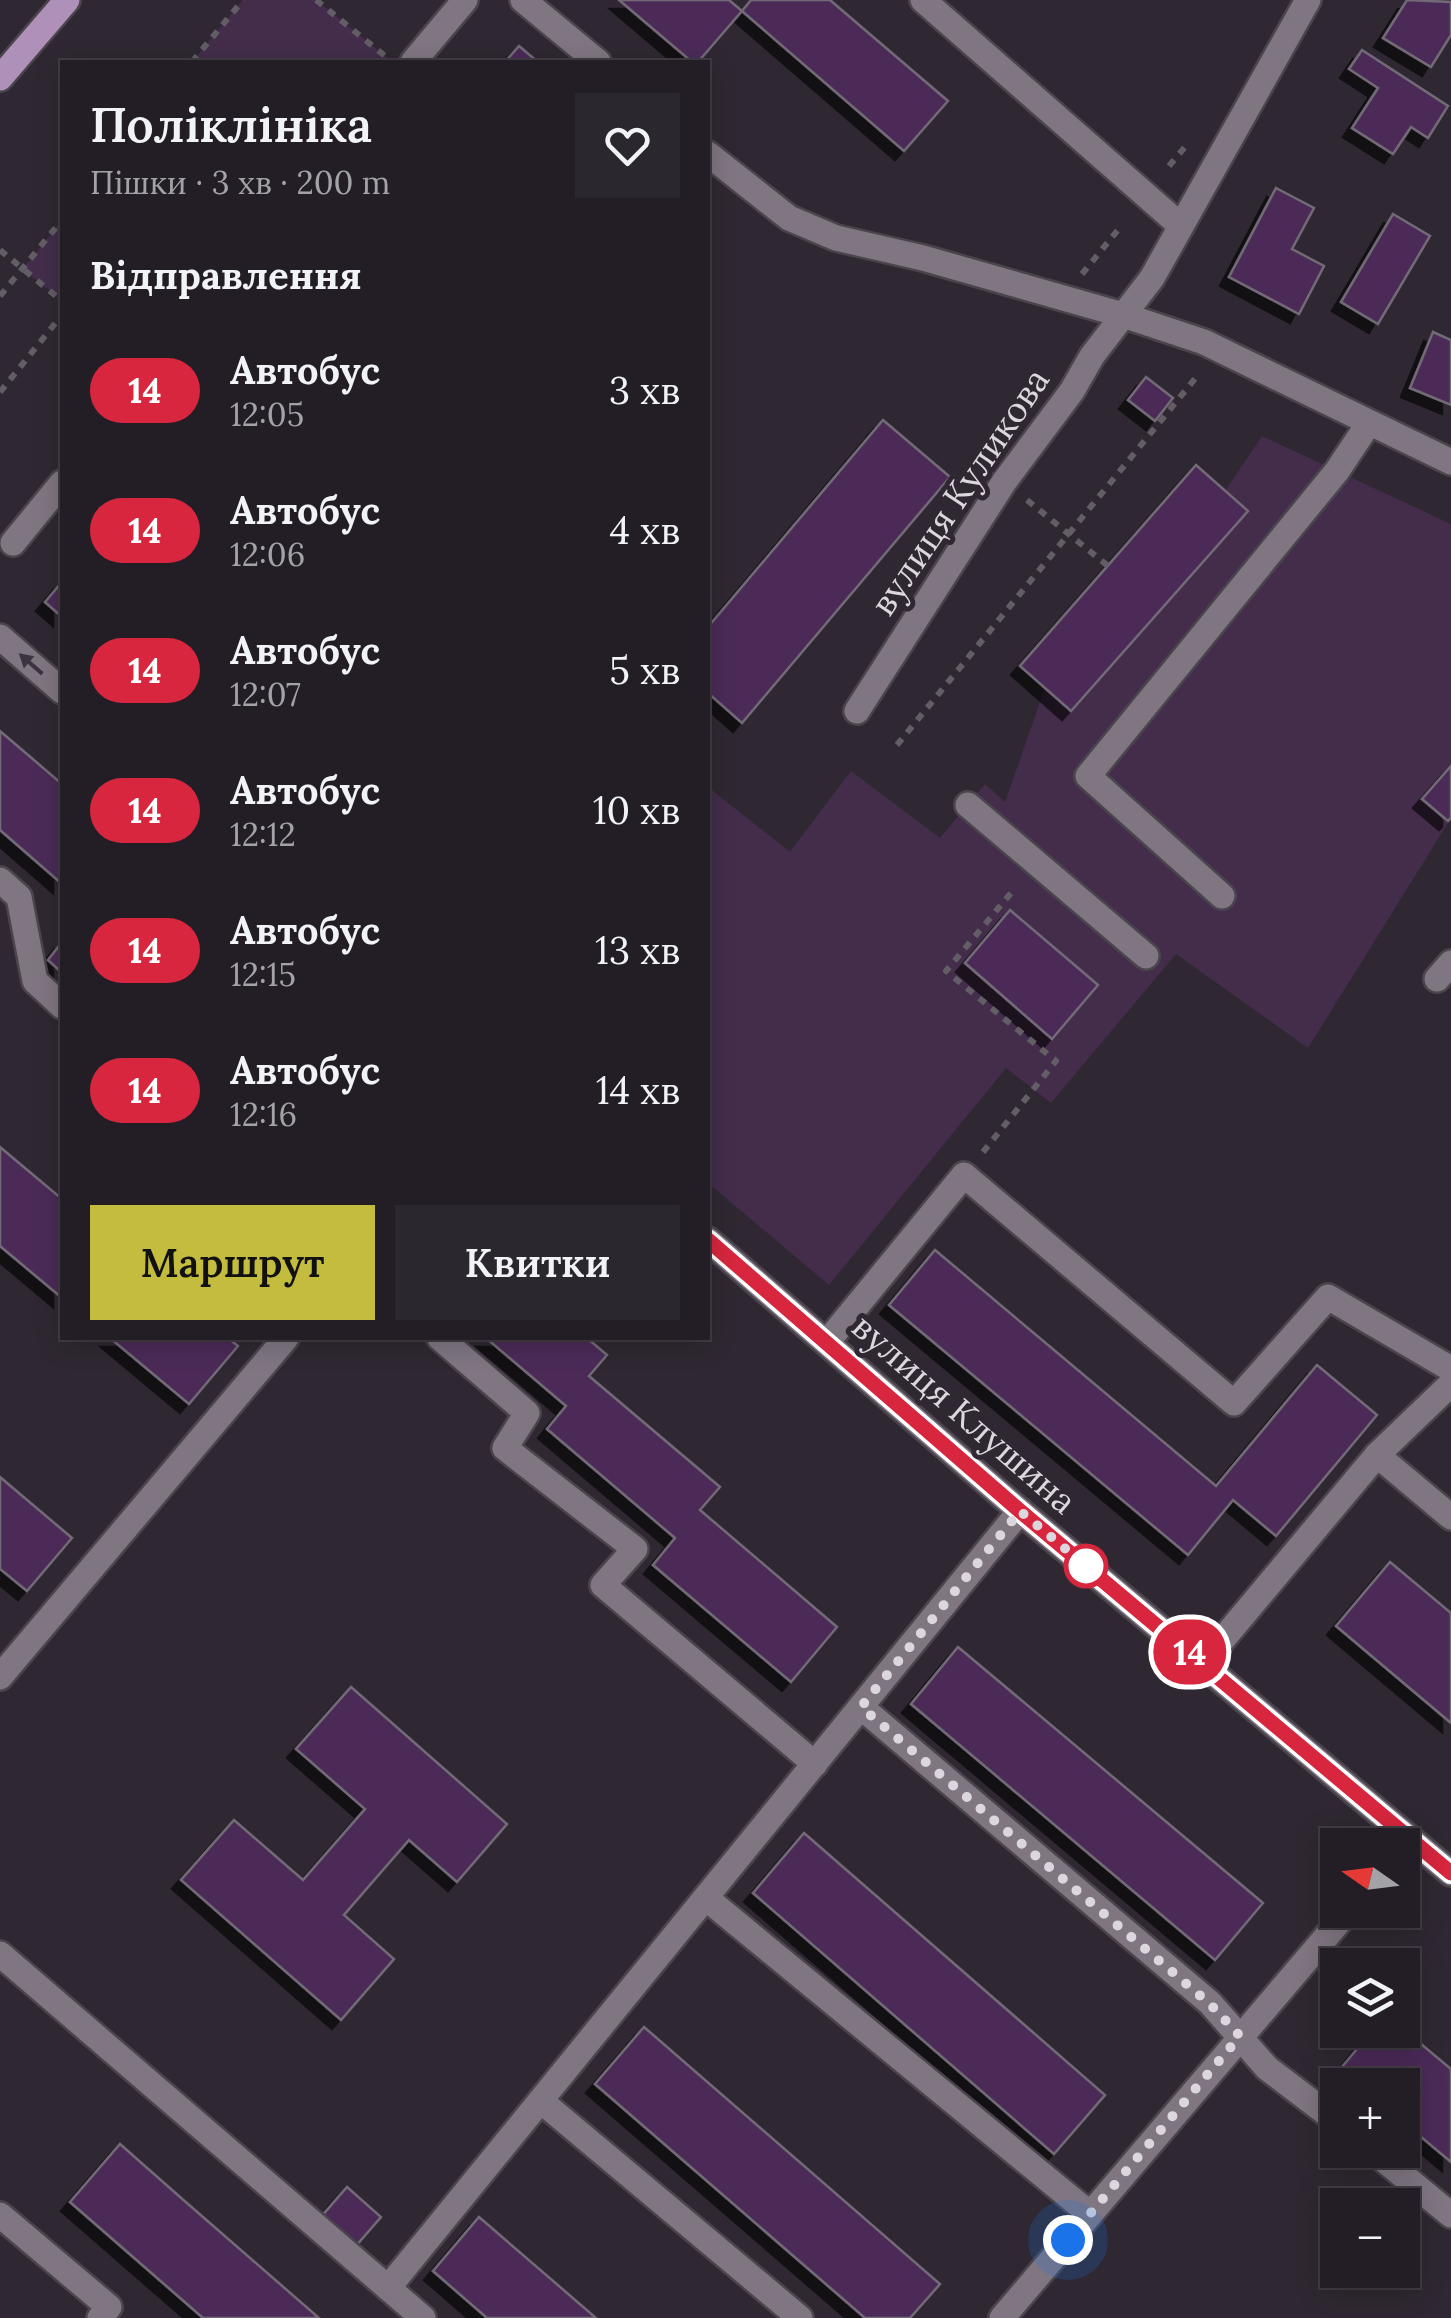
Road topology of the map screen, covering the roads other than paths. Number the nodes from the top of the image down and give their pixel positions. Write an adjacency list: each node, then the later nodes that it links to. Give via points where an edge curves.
1 (66, 0): 8 (main road)
2 (465, 0): 6 (street)
3 (523, 0): 7 (street)
4 (923, 0): 10 (street)
5 (1308, 0): 10 (street, вулиця Куликова)
6 (415, 60)
7 (596, 60)
8 (0, 78)
9 (710, 156): 11 (street, via 789,218 836,238)
10 (1181, 226): 11 (street, вулиця Куликова)
11 (1123, 315): 12 (street, via 1204,342); 18 (street, вулиця Куликова, via 1004,482)
12 (1369, 423): 13 (street); 21 (street, via 1088,776)
13 (1451, 462)
14 (60, 485): 15 (street)
15 (12, 542)
16 (0, 637): 17 (street, one-way to 16)
17 (60, 688)
18 (857, 711)
19 (968, 805): 22 (street)
20 (0, 880): 23 (street, via 19,897 34,981)
21 (1222, 896)
22 (1146, 956)
23 (60, 1004)
24 (710, 1242): 27 (street, вулиця Клушина)
25 (284, 1340): 34 (street)
26 (442, 1340): 36 (street, via 527,1413 505,1448 635,1550 603,1585)
27 (828, 1341): 28 (street, via 964,1175 1234,1403 1328,1297); 31 (street, вулиця Клушина)
28 (1451, 1370)
29 (1451, 1384): 30 (street)
30 (1376, 1456): 32 (street); 33 (street)
31 (1020, 1511): 33 (street, вулиця Клушина); 35 (street)
32 (1451, 1517)
33 (1203, 1663): 37 (street, вулиця Клушина)
34 (0, 1677)
35 (861, 1707): 36 (street); 43 (street)
36 (815, 1764): 40 (street)
37 (1388, 1828)
38 (1420, 1853): 39 (street, вулиця Клушина)
39 (1451, 1873)
40 (706, 1898): 44 (street); 47 (street)
41 (1333, 1928): 43 (street)
42 (0, 1954): 50 (street)
43 (1240, 2036): 45 (street, via 1267,2068); 47 (street)
44 (540, 2101): 50 (street); 53 (street)
45 (1320, 2108)
46 (1394, 2168): 49 (street)
47 (1090, 2214): 54 (street)
48 (0, 2215): 51 (street, via 109,2307)
49 (1451, 2216)
50 (388, 2288): 52 (street)
51 (100, 2318)
52 (423, 2318)
53 (800, 2318)
54 (1002, 2318)

